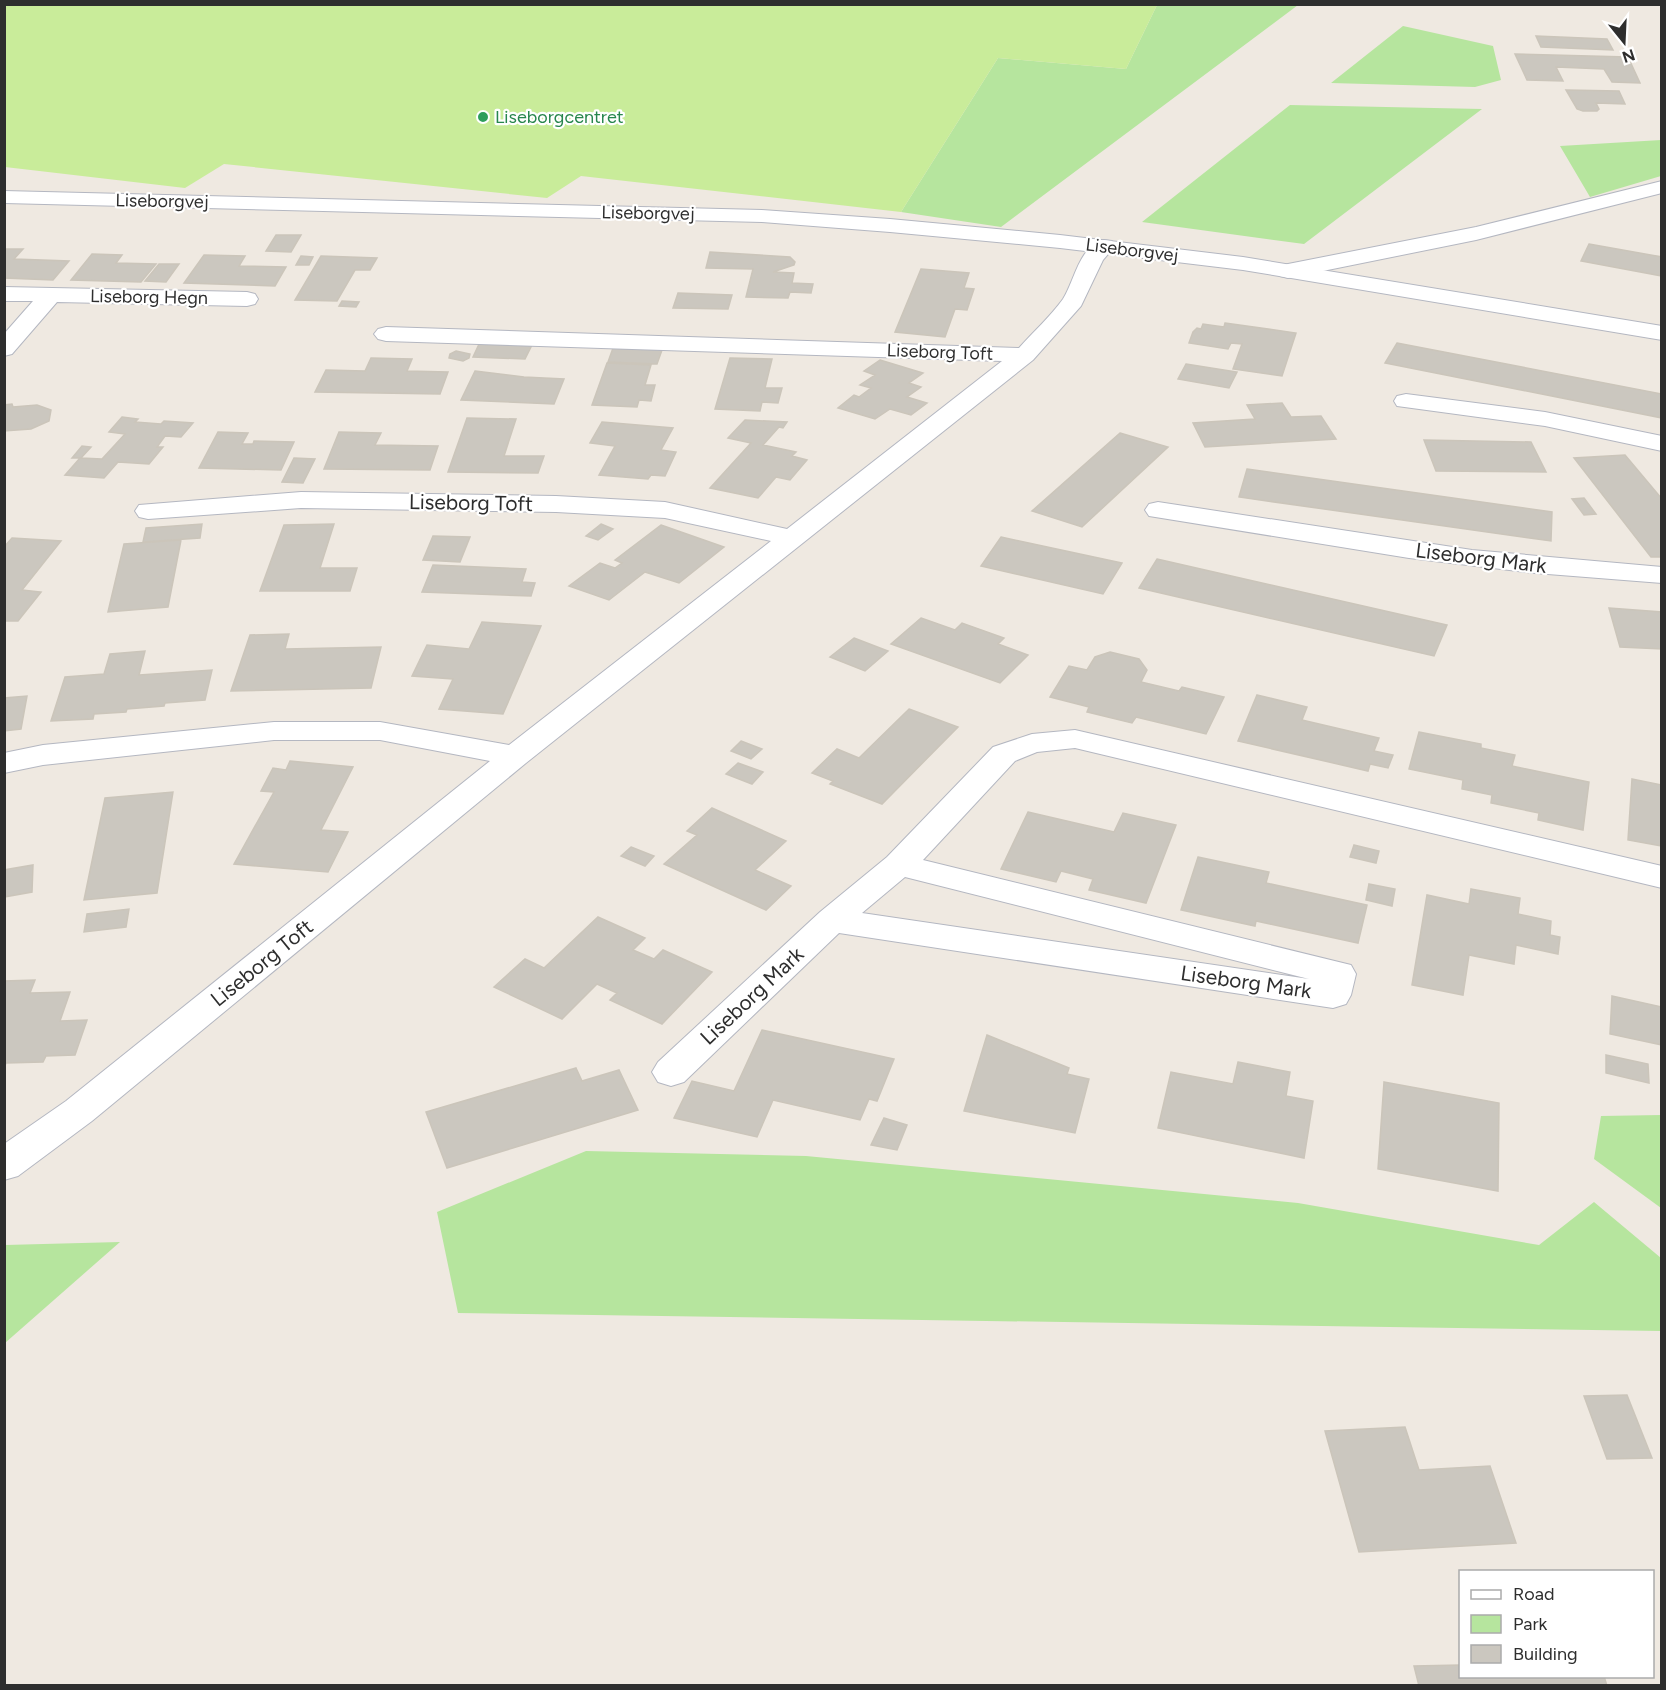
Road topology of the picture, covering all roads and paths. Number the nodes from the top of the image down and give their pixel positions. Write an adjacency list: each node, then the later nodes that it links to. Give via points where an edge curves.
1 (1662, 187): 4 (street, Liseborgvej, via 1456,239)
2 (4, 197): 3 (street, Liseborgvej, via 762,216)
3 (1104, 246): 4 (street, Liseborgvej); 11 (street, Liseborg Toft, via 1073,301)
4 (1288, 271): 8 (street, Liseborgvej)
5 (4, 294): 6 (street, Liseborg Hegn)
6 (51, 295): 7 (street, Liseborg Hegn); 10 (street)
7 (247, 299)
8 (1662, 333)
9 (386, 334): 11 (street, Liseborg Toft)
10 (4, 349)
11 (1025, 355): 16 (street, Liseborg Toft)
12 (1406, 401): 13 (street, via 1545,419)
13 (1662, 444)
14 (1158, 510): 17 (street, Liseborg Mark, via 1378,546)
15 (148, 511): 16 (street, Liseborg Toft, via 301,500 556,504 665,510)
16 (792, 538): 18 (street, Liseborg Toft)
17 (1662, 576)
18 (515, 756): 19 (street, via 380,731 274,731 43,755); 24 (street, Liseborg Toft, via 79,1111)
19 (4, 763)
20 (899, 866): 21 (street, Liseborg Mark, via 1004,754 1032,743 1075,739); 22 (street, Liseborg Mark); 22 (street, Liseborg Mark, via 1338,974 1333,995)
21 (1662, 877)
22 (832, 920): 23 (street, Liseborg Mark)
23 (671, 1072)
24 (4, 1165)

